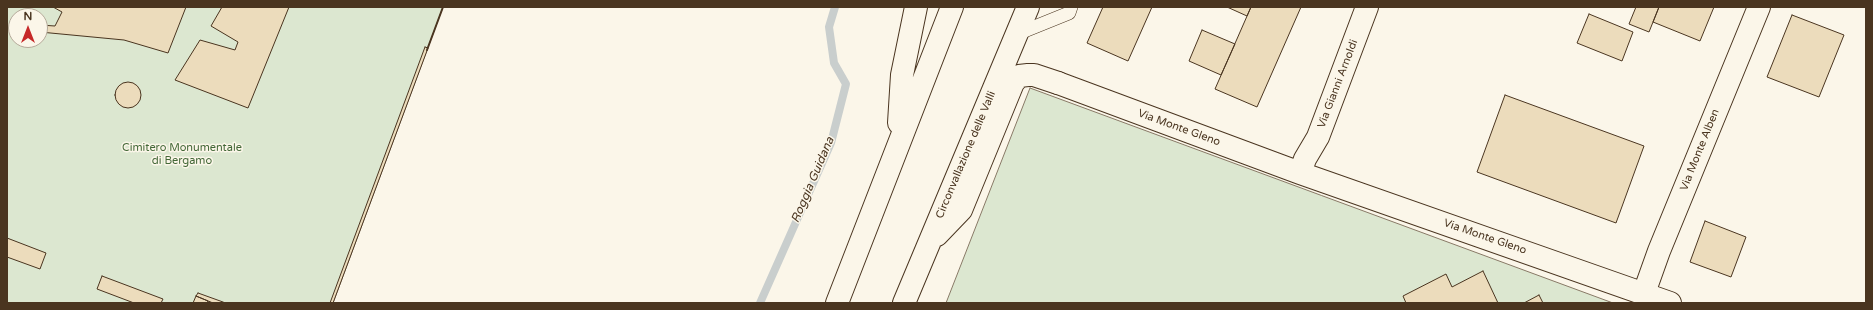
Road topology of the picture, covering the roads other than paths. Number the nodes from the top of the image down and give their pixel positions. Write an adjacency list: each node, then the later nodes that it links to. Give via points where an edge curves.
1 (916, 7): 8 (main road, via 902,74)
2 (952, 7): 8 (main road)
3 (1028, 7): 7 (main road, Circonvallazione delle Valli)
4 (1071, 7): 7 (lane, via 1069,13)
5 (1367, 7): 9 (main road, Via Gianni Arnoldi, via 1318,137)
6 (1759, 7): 11 (main road, Via Monte Alben)
7 (1017, 34): 10 (main road, Circonvallazione delle Valli)
8 (898, 142): 12 (main road)
9 (1302, 166): 10 (main road, Via Monte Gleno, via 1028,74 1019,76 1013,83 961,210); 11 (main road, Via Monte Gleno)
10 (929, 243): 13 (main road, Circonvallazione delle Valli)
11 (1644, 293): 14 (main road, Via Monte Gleno)
12 (837, 303)
13 (904, 303)
14 (1670, 303)

